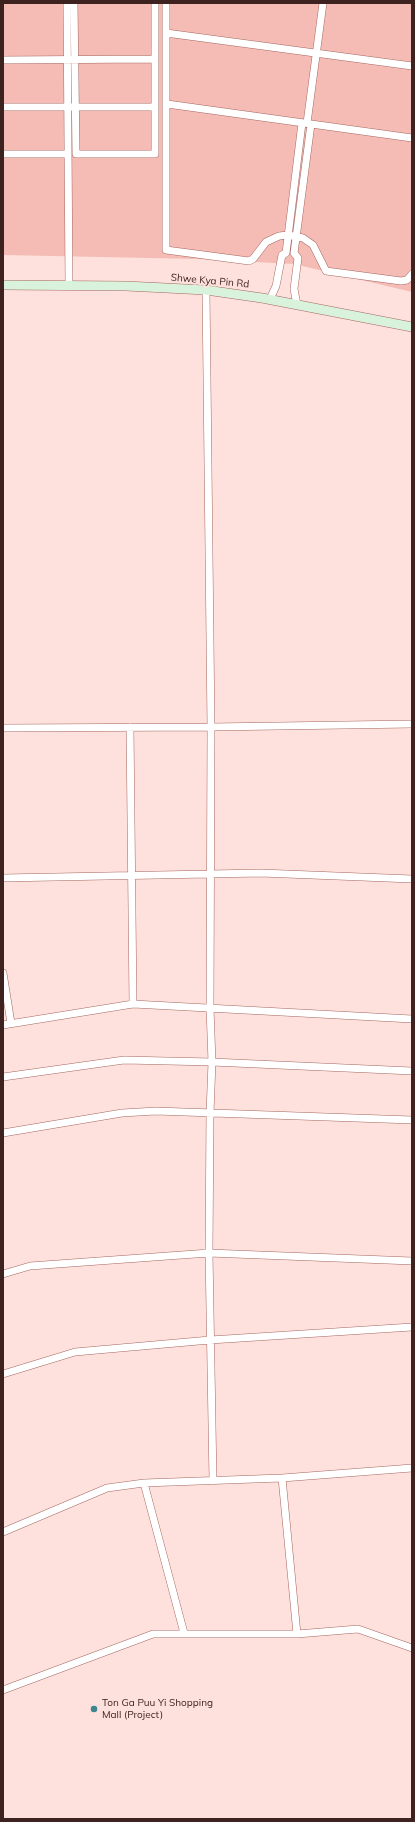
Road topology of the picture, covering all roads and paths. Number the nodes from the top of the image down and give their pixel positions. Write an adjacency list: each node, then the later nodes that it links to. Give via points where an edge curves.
1 (67, 3): 10 (street)
2 (74, 3): 10 (street)
3 (155, 3): 8 (street)
4 (166, 3): 6 (street)
5 (323, 3): 7 (street)
6 (166, 33): 7 (street); 12 (street)
7 (316, 53): 11 (street); 16 (street)
8 (155, 59): 10 (street); 15 (street)
9 (3, 60): 10 (street)
10 (71, 60): 14 (street)
11 (412, 66)
12 (167, 104): 16 (street); 20 (street, via 166,250 249,261 266,242)
13 (3, 107): 14 (street)
14 (71, 107): 15 (street); 19 (street)
15 (156, 107): 19 (street, via 155,154)
16 (307, 123): 17 (street); 20 (street); 21 (street)
17 (412, 138)
18 (3, 154): 19 (street)
19 (72, 154): 24 (street)
20 (288, 235): 21 (street); 26 (street, via 286,253 282,255 276,286)
21 (296, 236): 22 (street, via 313,246 326,271 401,281 407,280); 27 (street, via 294,253 298,258 294,289)
22 (412, 274)
23 (3, 285): 24 (street, Shwe Kya Pin Rd)
24 (69, 286): 25 (street, Shwe Kya Pin Rd)
25 (206, 290): 26 (street, Shwe Kya Pin Rd); 31 (street)
26 (270, 299): 27 (street, Shwe Kya Pin Rd)
27 (297, 305): 28 (street, Shwe Kya Pin Rd)
28 (412, 327)
29 (412, 724): 31 (street)
30 (130, 727): 31 (street); 32 (street); 34 (street)
31 (211, 727): 33 (street)
32 (3, 728)
33 (210, 874): 34 (street); 36 (street, via 261,873); 39 (street)
34 (130, 876): 35 (street); 38 (street)
35 (3, 878)
36 (412, 879)
37 (3, 973): 41 (street)
38 (133, 1004): 39 (street); 41 (street)
39 (210, 1008): 40 (street); 43 (street)
40 (412, 1019)
41 (11, 1023): 42 (street)
42 (3, 1025)
43 (212, 1062): 44 (street); 45 (street, via 124,1060); 46 (street)
44 (412, 1071)
45 (3, 1077)
46 (210, 1114): 47 (street); 48 (street, via 156,1111 122,1113); 49 (street)
47 (412, 1120)
48 (3, 1133)
49 (209, 1253): 50 (street); 51 (street, via 30,1266); 53 (street)
50 (412, 1261)
51 (3, 1274)
52 (412, 1328): 53 (street)
53 (210, 1340): 54 (street, via 75,1352); 57 (street)
54 (3, 1374)
55 (412, 1468): 56 (street)
56 (282, 1478): 57 (street); 61 (street)
57 (213, 1481): 58 (street)
58 (144, 1483): 59 (street, via 107,1488); 60 (street)
59 (3, 1532)
60 (184, 1633): 61 (street); 63 (street, via 153,1634)
61 (297, 1634): 62 (street, via 358,1629)
62 (412, 1648)
63 (3, 1690)

